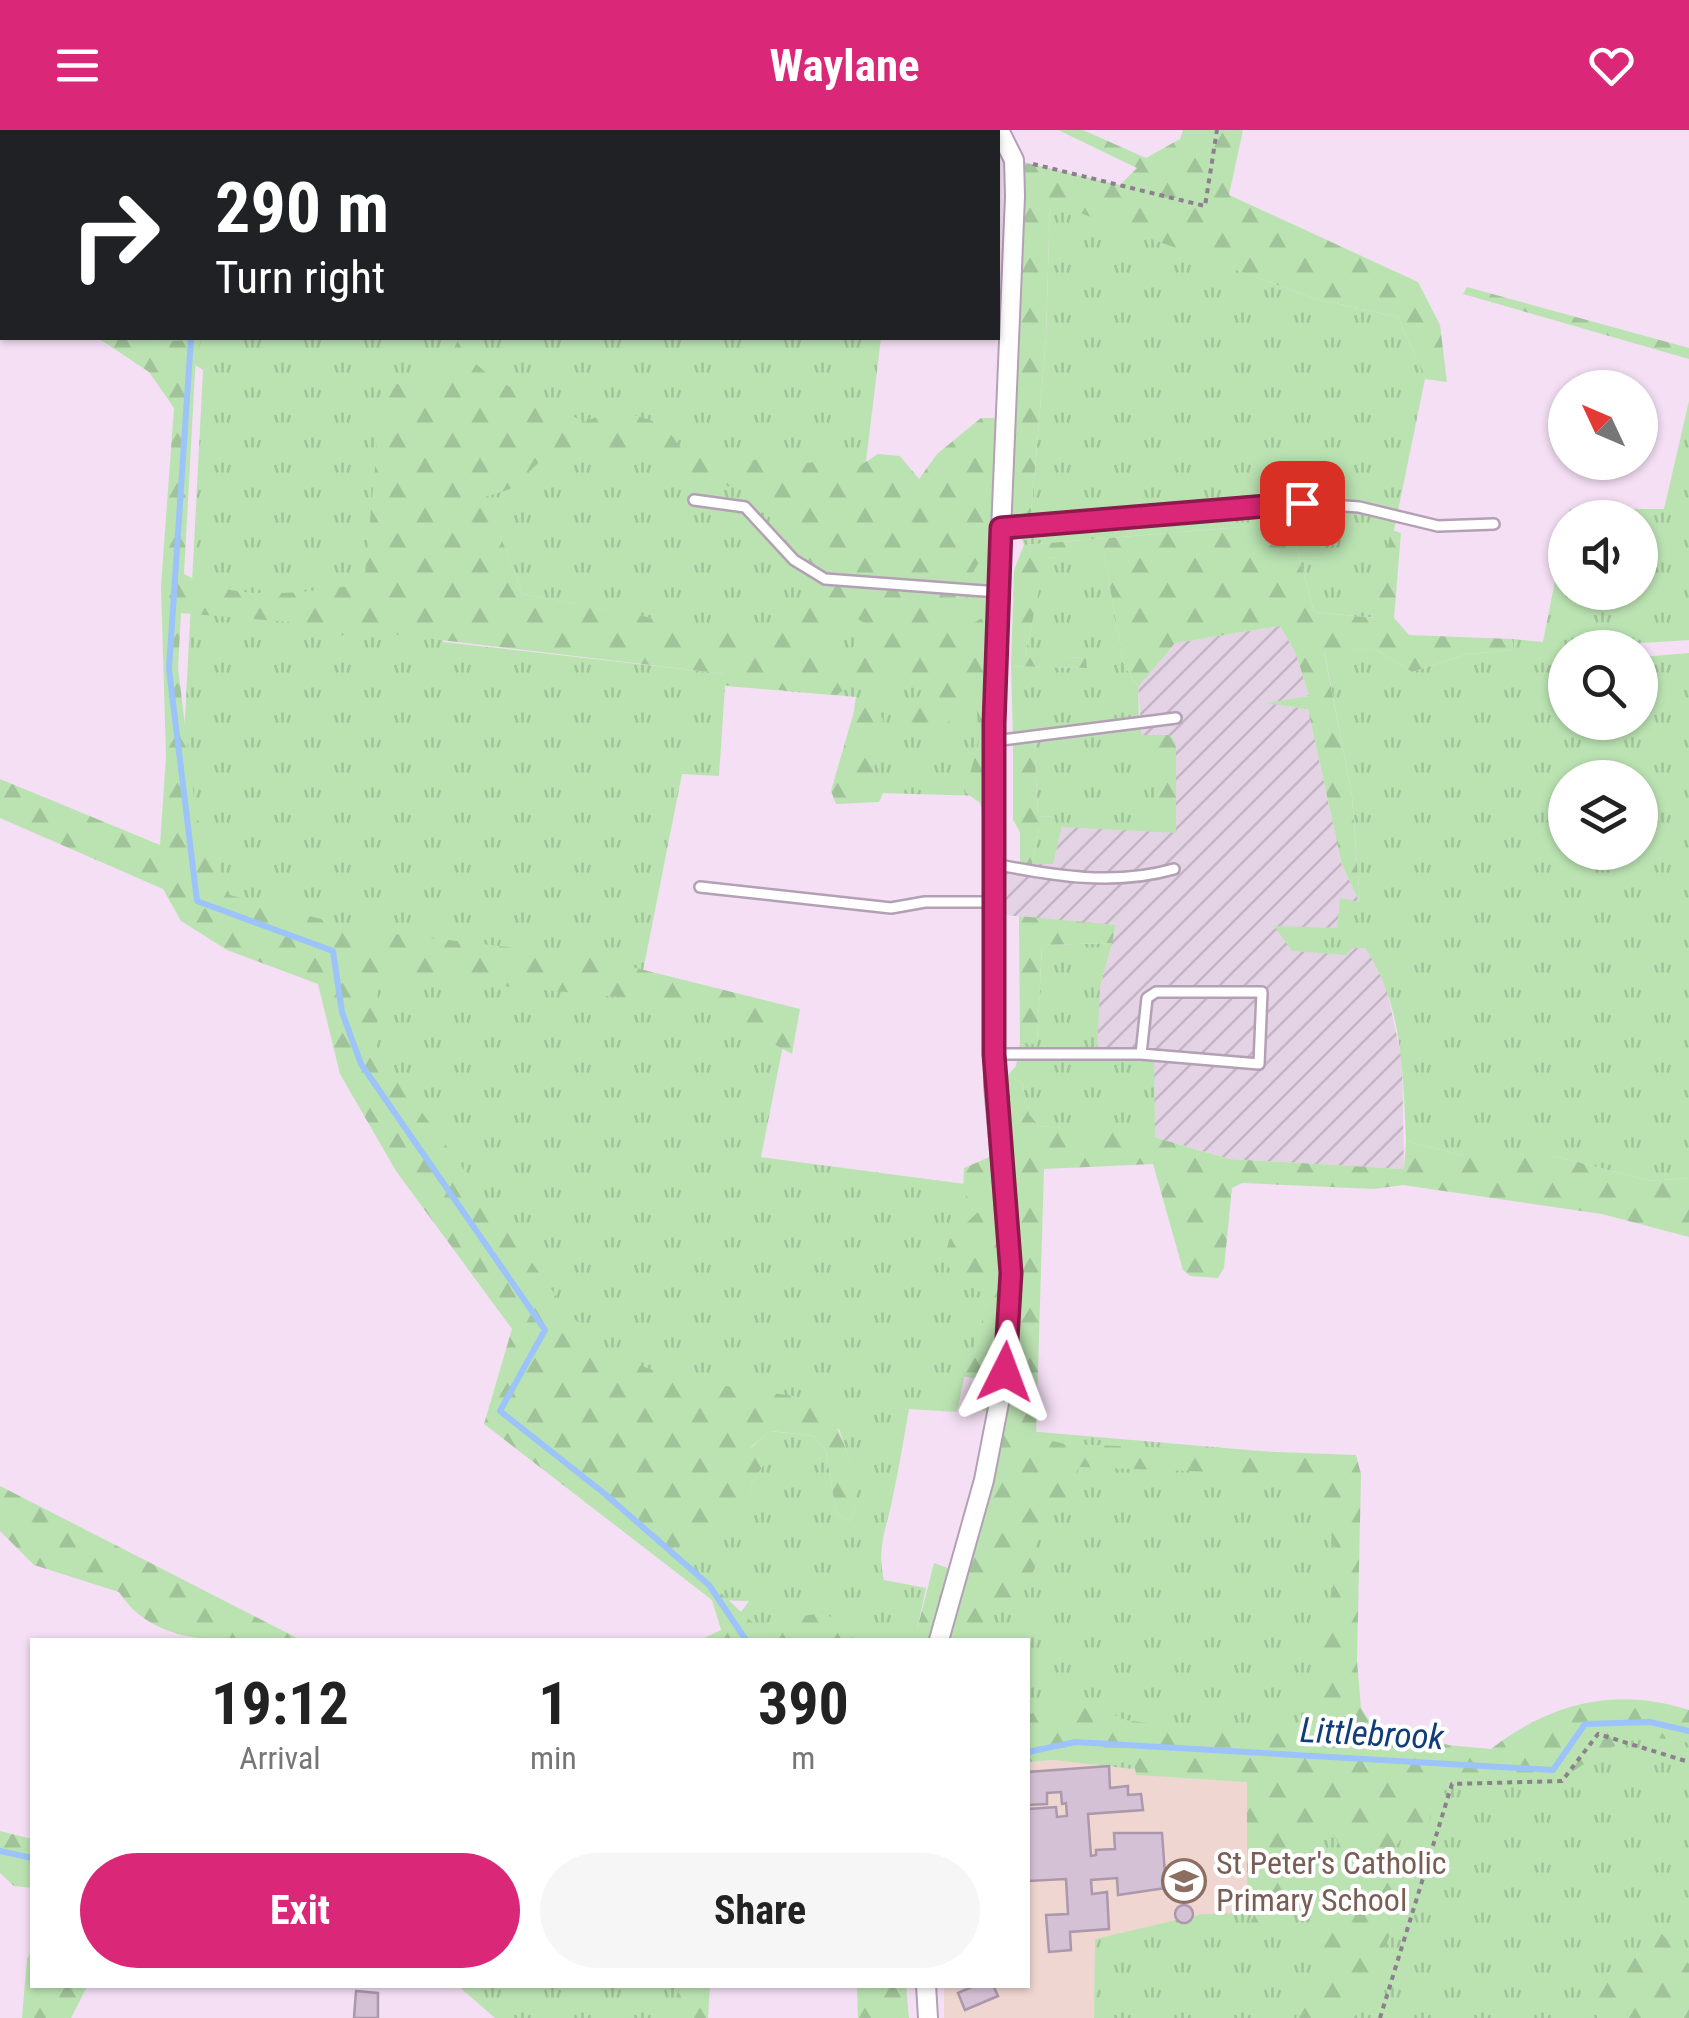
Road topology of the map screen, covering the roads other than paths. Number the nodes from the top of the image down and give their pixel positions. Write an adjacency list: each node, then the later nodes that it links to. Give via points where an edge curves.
1 (1000, 130): 4 (street, via 1014,160)
2 (694, 500): 5 (lane, via 745,507 807,571 826,579)
3 (1494, 524): 4 (lane, via 1438,526 1359,507 1302,503)
4 (1001, 528): 5 (street)
5 (998, 592): 7 (street)
6 (1176, 718): 7 (lane)
7 (994, 741): 8 (street)
8 (994, 864): 9 (lane, via 1082,878 1144,878); 11 (street)
9 (1174, 870)
10 (700, 887): 11 (lane, via 891,908)
11 (994, 902): 12 (street)
12 (994, 1054): 13 (lane); 14 (street, via 1011,1273 1005,1372 984,1480)
13 (1141, 1054): 13 (lane, via 1146,998 1156,992 1262,992 1259,1064)
14 (940, 1638)
15 (926, 1988): 16 (street)
16 (928, 2018)

